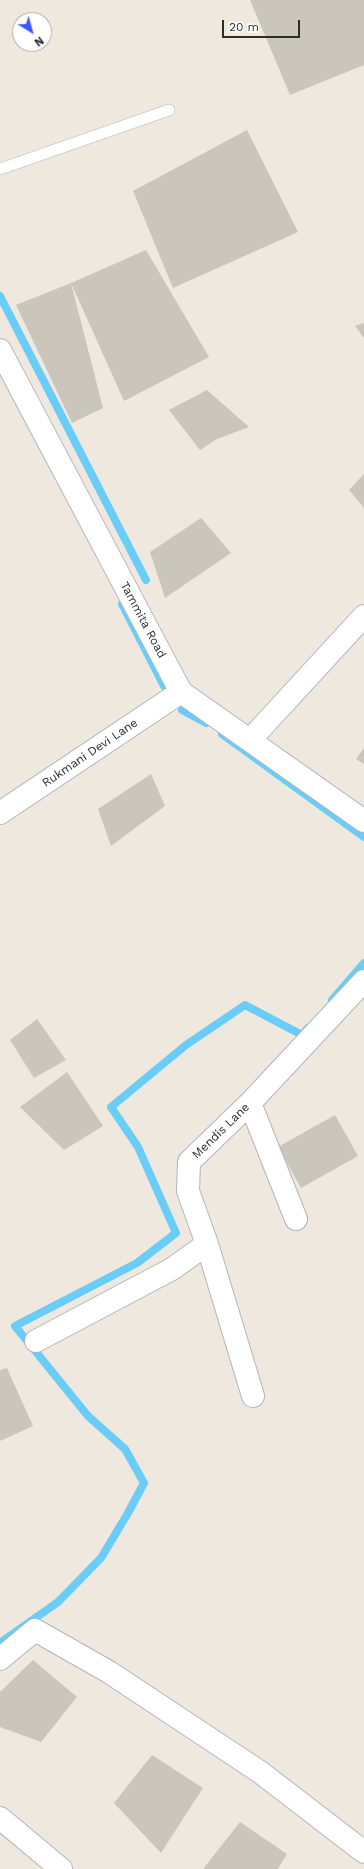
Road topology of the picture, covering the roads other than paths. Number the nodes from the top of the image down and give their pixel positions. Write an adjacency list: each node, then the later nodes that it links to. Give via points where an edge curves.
1 (169, 110): 2 (lane)
2 (0, 169)
3 (0, 350): 5 (street, Tammita Road)
4 (364, 616): 6 (street)
5 (180, 692): 6 (street, Tammita Road); 7 (street, Rukmani Devi Lane)
6 (250, 740): 8 (street, Tammita Road)
7 (0, 813)
8 (364, 821)
9 (364, 981): 10 (street, Mendis Lane)
10 (250, 1104): 11 (street); 12 (street, Mendis Lane, via 189,1162 188,1191)
11 (296, 1219)
12 (207, 1244): 13 (street, via 172,1269); 14 (street, Mendis Lane)
13 (36, 1341)
14 (253, 1396)
15 (0, 1659): 17 (street, via 35,1630 109,1672 260,1772)
16 (0, 1818): 18 (street)
17 (364, 1852)
18 (61, 1869)

